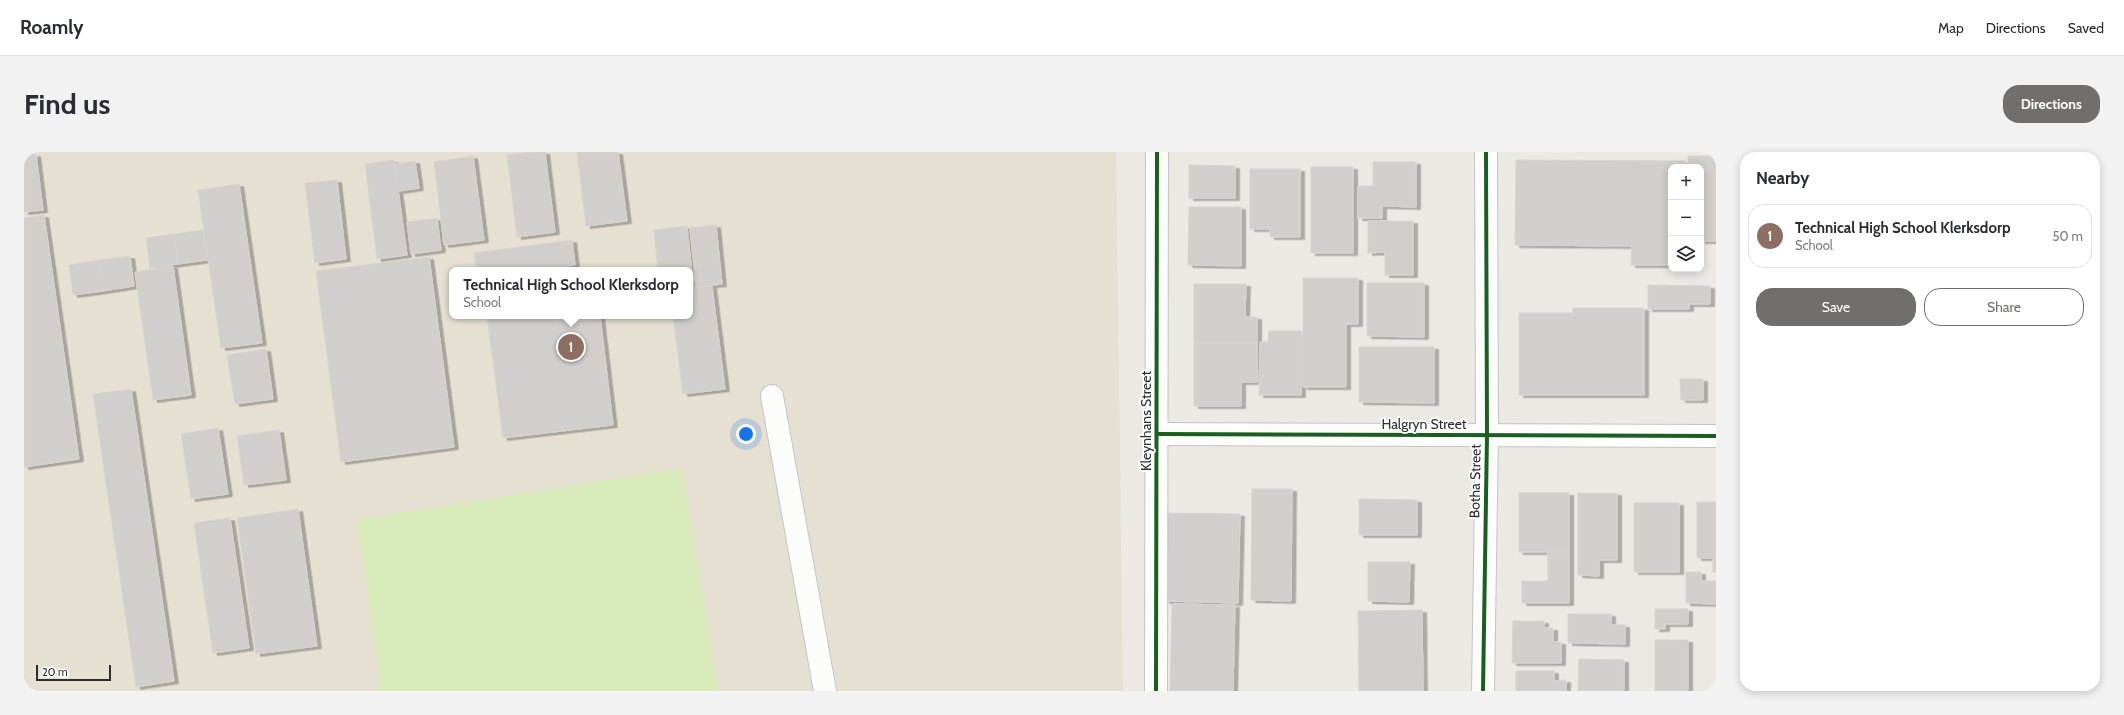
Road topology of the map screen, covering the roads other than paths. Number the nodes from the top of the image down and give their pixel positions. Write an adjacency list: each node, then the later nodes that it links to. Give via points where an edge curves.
1 (1157, 152): 4 (street, Kleynhans Street)
2 (1486, 152): 5 (street, Botha Street)
3 (772, 396): 7 (street)
4 (1157, 434): 5 (street, Halgryn Street); 8 (street, Kleynhans Street)
5 (1487, 435): 6 (street, Halgryn Street); 9 (street, Botha Street)
6 (1716, 436)
7 (825, 691)
8 (1156, 691)
9 (1483, 691)

